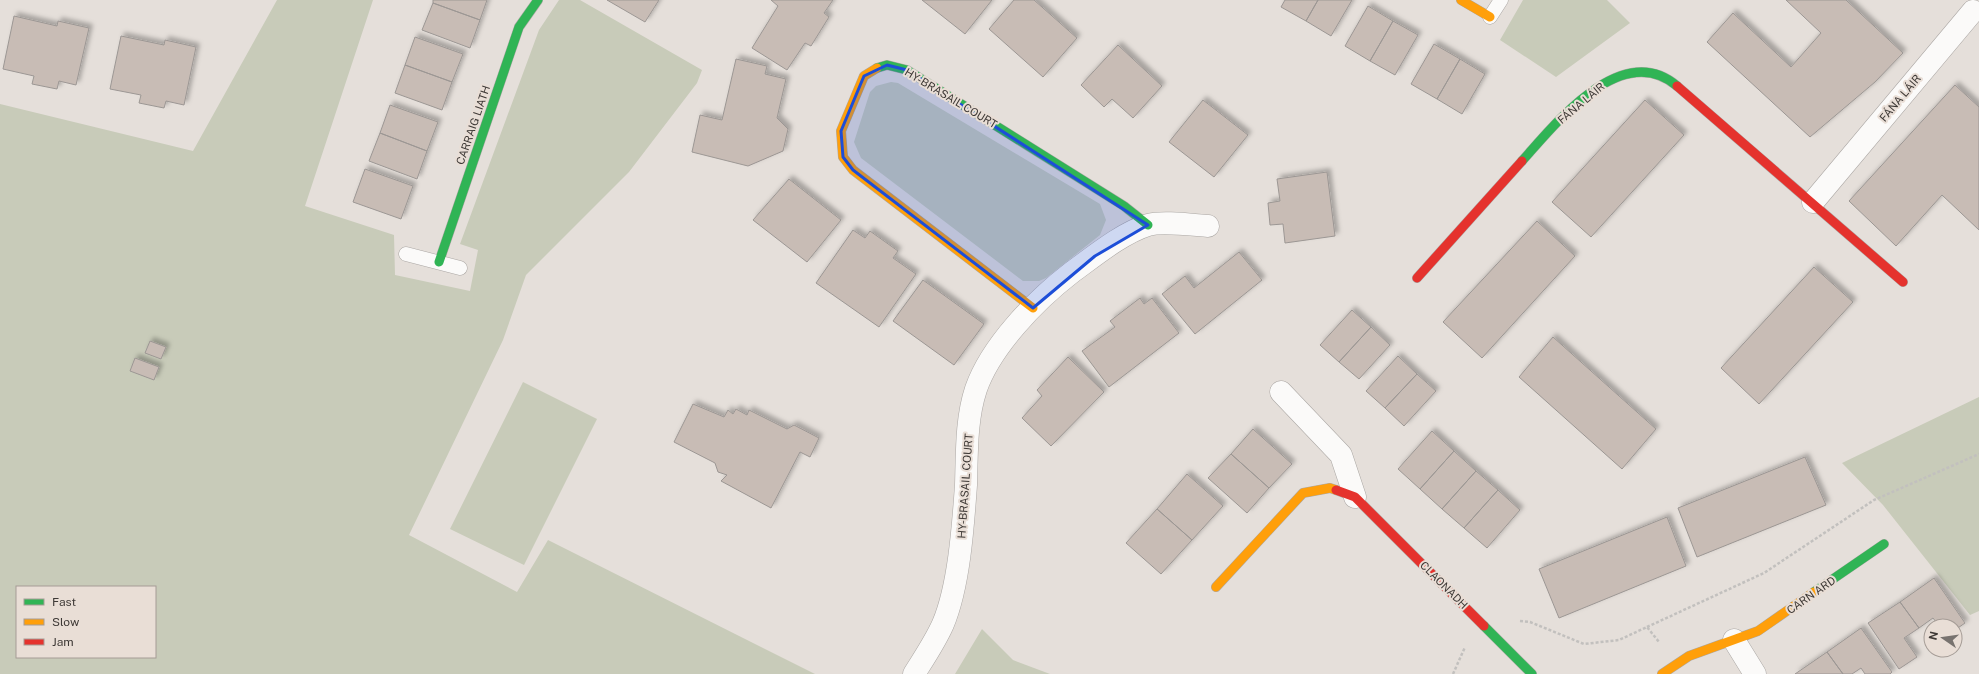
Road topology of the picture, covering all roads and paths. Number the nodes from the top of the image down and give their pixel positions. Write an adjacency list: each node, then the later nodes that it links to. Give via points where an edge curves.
1 (538, 0): 10 (street, CARRAIG LIATH, via 519,27)
2 (1461, 0): 5 (street)
3 (1500, 0): 5 (lane)
4 (1970, 10): 6 (street, FÁNA LÁIR)
5 (1490, 17)
6 (1813, 202): 12 (street, FÁNA LÁIR, via 1666,77 1635,72 1602,83 1563,116); 13 (street, FÁNA LÁIR)
7 (1148, 225): 8 (street, HY-BRASAIL COURT); 14 (street, HY-BRASAIL COURT, via 1095,256 1057,285); 14 (street, HY-BRASAIL COURT, via 1111,198 907,70 886,65 864,76 841,131 841,149 847,163)
8 (1208, 226)
9 (406, 254): 10 (lane)
10 (439, 262): 11 (lane)
11 (460, 268)
12 (1417, 278)
13 (1903, 282)
14 (1033, 308): 24 (street, HY-BRASAIL COURT, via 994,354 976,389 967,447 963,528 957,570 943,623)
15 (1281, 392): 17 (street, CLAONADH, via 1341,455)
16 (1979, 454): 20 (path, via 1874,500 1764,573)
17 (1355, 497): 19 (street, CLAONADH, via 1330,488 1303,493); 21 (street, CLAONADH)
18 (1884, 544): 22 (street, CARN ARD, via 1780,617 1758,631)
19 (1216, 587)
20 (1647, 627): 21 (path, via 1618,640 1584,644 1530,622 1499,617); 23 (path)
21 (1486, 628): 25 (path, via 1464,647); 26 (street, CLAONADH)
22 (1734, 640): 23 (street, CARN ARD, via 1689,656); 28 (street)
23 (1676, 664): 27 (street, CARN ARD)
24 (914, 674)
25 (1454, 674)
26 (1532, 674)
27 (1662, 674)
28 (1755, 674)

